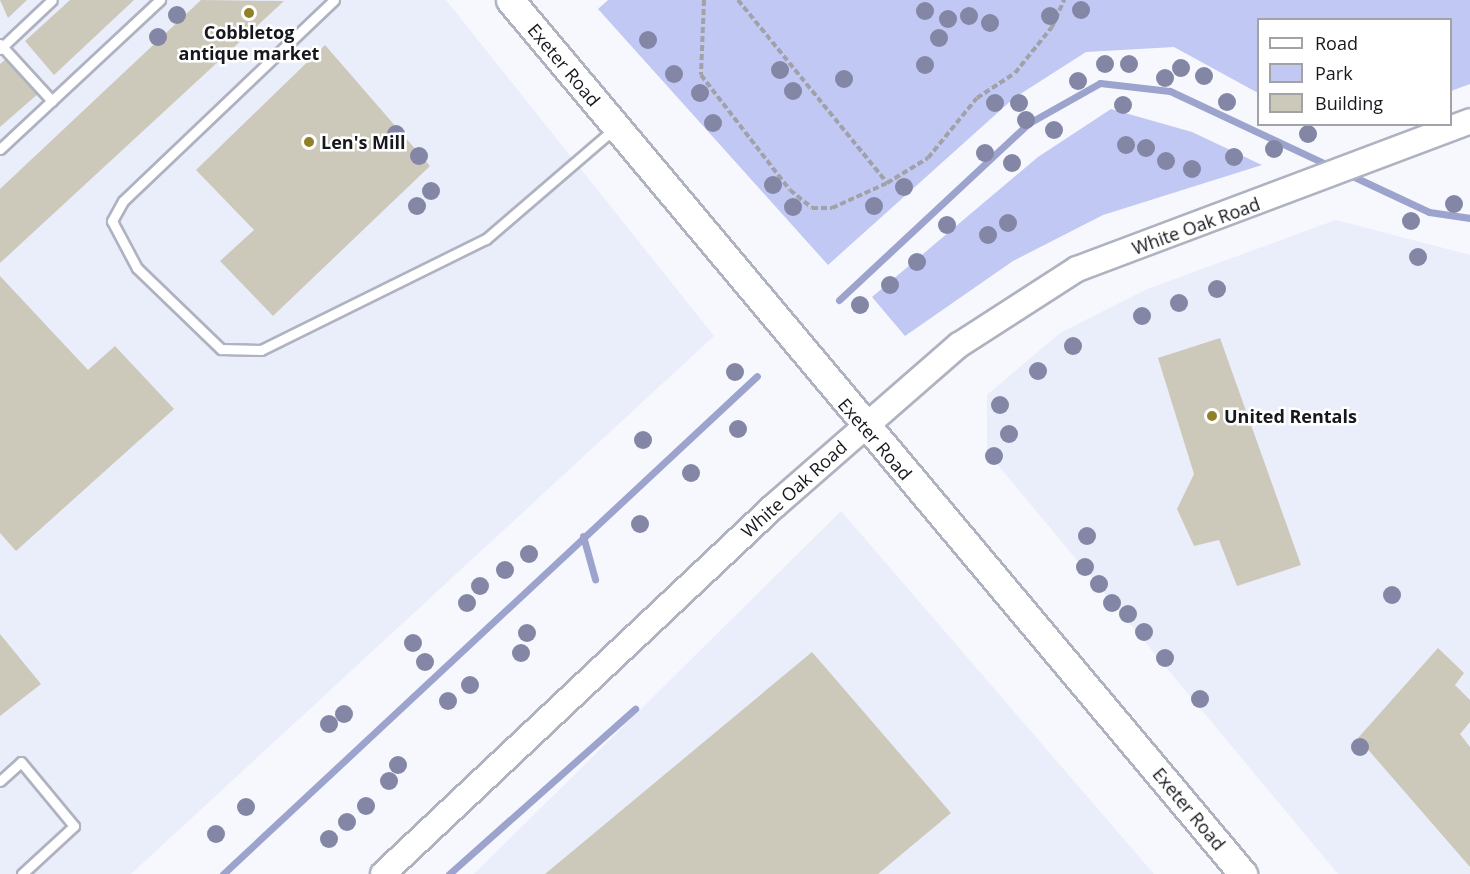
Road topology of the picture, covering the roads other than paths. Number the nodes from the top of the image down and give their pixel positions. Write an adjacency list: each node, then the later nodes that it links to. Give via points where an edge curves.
1 (52, 0): 5 (lane)
2 (160, 0): 6 (lane)
3 (334, 0): 8 (lane, via 123,201 112,221 137,268 221,349 261,350 486,238)
4 (510, 0): 8 (main road, Exeter Road)
5 (1, 46): 6 (lane)
6 (52, 100): 9 (lane)
7 (1470, 121): 10 (street, White Oak Road, via 1077,269 960,345)
8 (616, 127): 10 (main road, Exeter Road)
9 (0, 149)
10 (864, 427): 13 (street, White Oak Road); 14 (main road, Exeter Road)
11 (0, 781): 12 (lane, via 21,762 74,826)
12 (22, 874)
13 (383, 874)
14 (1243, 874)

